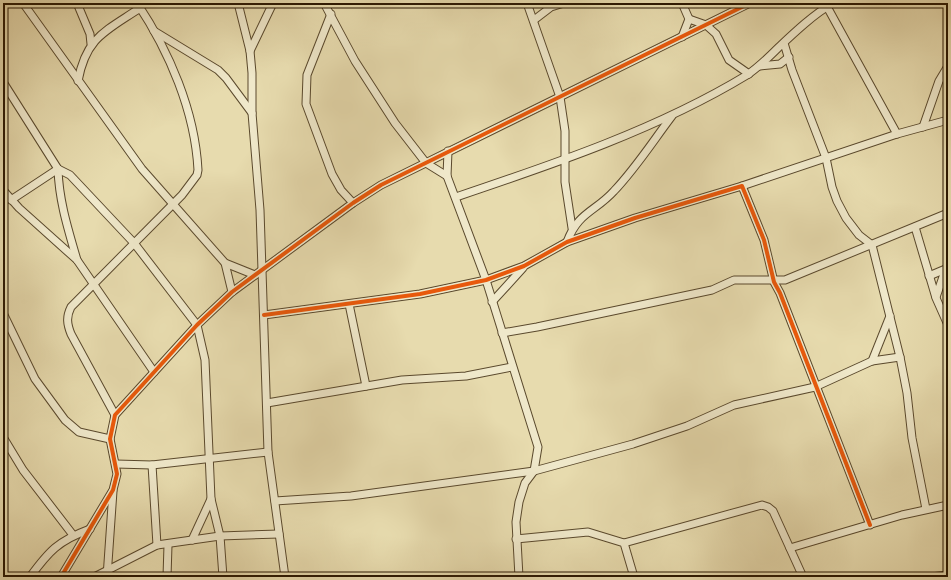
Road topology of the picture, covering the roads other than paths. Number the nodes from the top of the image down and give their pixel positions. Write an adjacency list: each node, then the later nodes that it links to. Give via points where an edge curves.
1 (23, 3): 27 (street)
2 (77, 3): 19 (street, via 90,34)
3 (238, 3): 20 (street)
4 (273, 3): 20 (street)
5 (324, 3): 12 (street)
6 (527, 3): 14 (street)
7 (564, 3): 14 (street, via 551,7)
8 (682, 3): 13 (street)
9 (750, 3): 15 (street)
10 (829, 4): 18 (street); 34 (street)
11 (138, 5): 16 (street); 19 (street)
12 (331, 14): 38 (street, via 376,97); 46 (street, via 307,75 306,104 332,174 341,190)
13 (689, 19): 15 (street); 17 (street)
14 (534, 20): 29 (street)
15 (706, 25): 17 (street); 26 (street, via 718,38 729,60)
16 (154, 30): 30 (street, via 218,70); 43 (street, via 179,84 192,129 197,175)
17 (682, 37): 29 (street)
18 (784, 43): 21 (street); 23 (street)
19 (91, 44): 27 (street, via 85,54)
20 (250, 51): 30 (street)
21 (789, 58): 22 (street); 25 (street)
22 (780, 64): 23 (street); 25 (street)
23 (760, 66): 26 (street)
24 (948, 66): 33 (street, via 939,81)
25 (792, 70): 36 (street)
26 (749, 74): 31 (street)
27 (78, 81): 47 (street, via 142,169)
28 (3, 82): 39 (street)
29 (560, 96): 35 (street); 37 (street, via 565,132)
30 (252, 113): 59 (street)
31 (673, 114): 37 (street); 51 (street, via 615,191)
32 (948, 120): 33 (street)
33 (922, 127): 34 (street)
34 (897, 134): 36 (street)
35 (448, 151): 38 (street); 40 (street)
36 (826, 158): 41 (street); 54 (street, via 832,187 846,218 859,235)
37 (564, 160): 44 (street); 51 (street)
38 (426, 163): 40 (street); 46 (street, via 381,185)
39 (58, 169): 45 (street); 53 (street, via 70,175); 55 (street, via 63,212)
40 (448, 176): 44 (street)
41 (742, 186): 52 (street, via 635,218); 64 (street, via 764,240)
42 (3, 190): 45 (street)
43 (182, 195): 47 (street); 48 (street)
44 (456, 197): 62 (street)
45 (11, 200): 55 (street)
46 (354, 203): 59 (street)
47 (172, 204): 48 (street); 53 (street)
48 (180, 213): 56 (street)
49 (948, 213): 50 (street)
50 (915, 227): 54 (street); 61 (street)
51 (572, 228): 52 (street)
52 (567, 242): 57 (street)
53 (134, 243): 65 (street); 74 (street)
54 (872, 245): 63 (street); 73 (street)
55 (77, 260): 65 (street)
56 (226, 263): 60 (street); 66 (street)
57 (524, 266): 62 (street); 69 (street)
58 (948, 268): 61 (street); 68 (street)
59 (262, 269): 60 (street); 72 (street)
60 (255, 275): 66 (street)
61 (929, 276): 68 (street)
62 (486, 280): 69 (street); 70 (street, via 420,294)
63 (785, 280): 64 (street); 67 (street)
64 (774, 282): 67 (street); 76 (street, via 734,280 712,290)
65 (95, 283): 80 (street); 84 (street, via 71,307 67,324 70,334)
66 (232, 292): 74 (street)
67 (780, 293): 82 (street)
68 (936, 298): 75 (street)
69 (492, 302): 76 (street)
70 (349, 304): 72 (street); 81 (street)
71 (3, 313): 86 (street, via 35,379 65,420 79,432)
72 (264, 315): 83 (street)
73 (890, 316): 77 (street); 78 (street)
74 (197, 325): 80 (street); 88 (street, via 205,360)
75 (948, 326)
76 (502, 333): 79 (street)
77 (900, 357): 78 (street); 96 (street)
78 (872, 361): 82 (street)
79 (512, 367): 81 (street, via 466,376 402,380); 91 (street, via 538,447)
80 (154, 372): 84 (street)
81 (366, 386): 83 (street)
82 (815, 387): 91 (street, via 734,405 687,426 640,442); 97 (street)
83 (267, 403): 87 (street)
84 (115, 415): 86 (street)
85 (3, 437): 100 (street, via 23,470)
86 (110, 439): 89 (street)
87 (268, 452): 88 (street); 94 (street)
88 (211, 459): 90 (street); 93 (street)
89 (116, 464): 90 (street); 92 (street, via 117,474)
90 (152, 465): 105 (street)
91 (534, 471): 94 (street, via 358,495); 102 (street, via 525,483 519,502)
92 (113, 490): 98 (street); 108 (street)
93 (211, 499): 101 (street); 103 (street)
94 (275, 501): 99 (street)
95 (948, 505): 96 (street)
96 (926, 509): 97 (street)
97 (870, 525): 107 (street)
98 (90, 529): 100 (street); 111 (street)
99 (278, 534): 101 (street); 115 (street)
100 (73, 535): 110 (street, via 51,549)
101 (220, 536): 103 (street); 114 (street)
102 (516, 539): 104 (street, via 588,532); 116 (street)
103 (192, 540): 106 (street)
104 (624, 543): 107 (street, via 762,505 773,511); 117 (street)
105 (157, 545): 106 (street); 108 (street)
106 (168, 545): 113 (street)
107 (790, 548): 118 (street)
108 (107, 574): 112 (street)
109 (948, 575): 119 (street)
110 (30, 577)
111 (61, 577)
112 (94, 577)
113 (167, 577)
114 (223, 577)
115 (285, 577)
116 (518, 577)
117 (634, 577)
118 (802, 577)
119 (932, 577)

